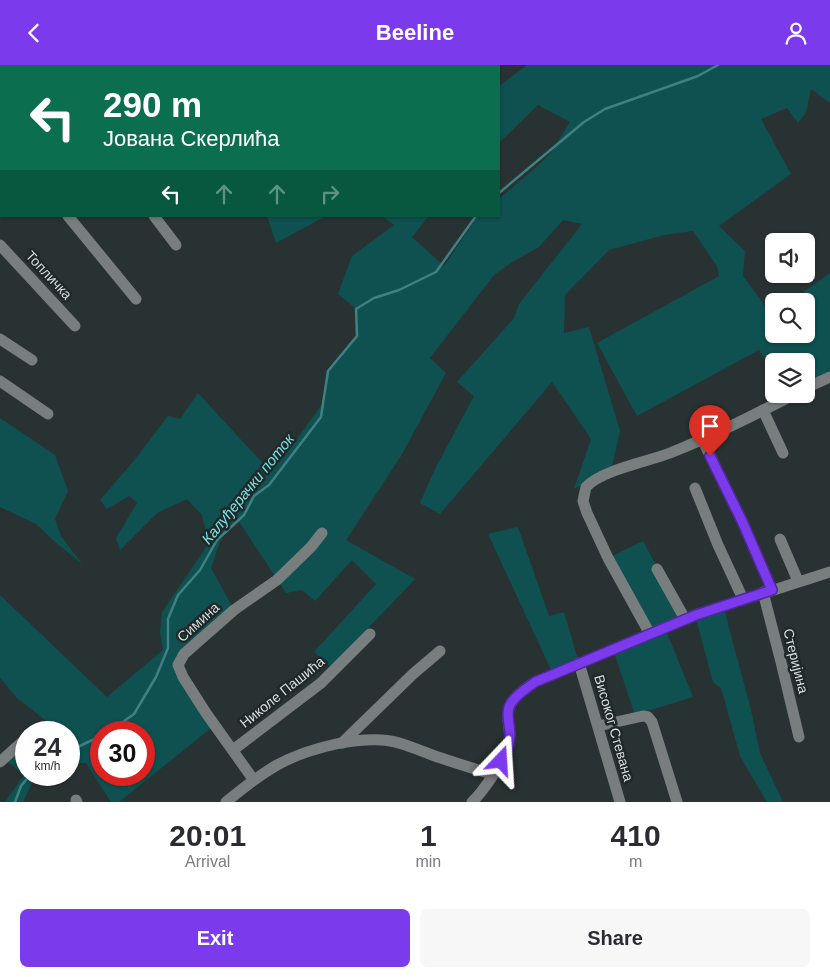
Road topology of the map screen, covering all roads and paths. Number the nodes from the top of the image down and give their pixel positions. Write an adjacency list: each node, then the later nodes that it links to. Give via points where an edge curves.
1 (69, 217): 5 (street)
2 (155, 217): 4 (street)
3 (0, 245): 6 (street, Топличка)
4 (176, 245)
5 (136, 299)
6 (76, 326)
7 (0, 339): 8 (street)
8 (32, 360)
9 (830, 377): 11 (street)
10 (0, 381): 14 (street)
11 (815, 384)
12 (776, 403): 13 (street)
13 (762, 410): 15 (street); 16 (street)
14 (48, 414)
15 (702, 439): 23 (street, Стеријина, via 742,521); 27 (street, via 598,478 588,485 583,494 582,501 608,558)
16 (783, 453)
17 (695, 488): 24 (street)
18 (322, 533): 34 (street, Симина, via 277,581 234,610 180,660 179,670 183,677)
19 (780, 539): 22 (street)
20 (657, 569): 25 (street)
21 (830, 572): 22 (street)
22 (798, 581): 23 (street)
23 (768, 591): 24 (street); 31 (street, Стеријина)
24 (744, 599): 25 (street)
25 (685, 619): 27 (street)
26 (370, 634): 34 (street, Николе Пашића, via 313,689)
27 (650, 634): 29 (street)
28 (440, 651): 32 (street)
29 (579, 663): 30 (street, Високог Стевана); 36 (street, via 535,682 512,702 508,711 508,746)
30 (598, 726): 40 (street, Високог Стевана); 41 (street, via 648,717)
31 (798, 737)
32 (342, 743): 36 (street, via 382,740 398,743); 37 (street, via 293,756)
33 (15, 748): 35 (street)
34 (233, 750): 37 (street, Симина)
35 (0, 762)
36 (492, 774): 38 (street)
37 (254, 779): 39 (street)
38 (479, 799)
39 (226, 802)
40 (620, 802)
41 (677, 802)

